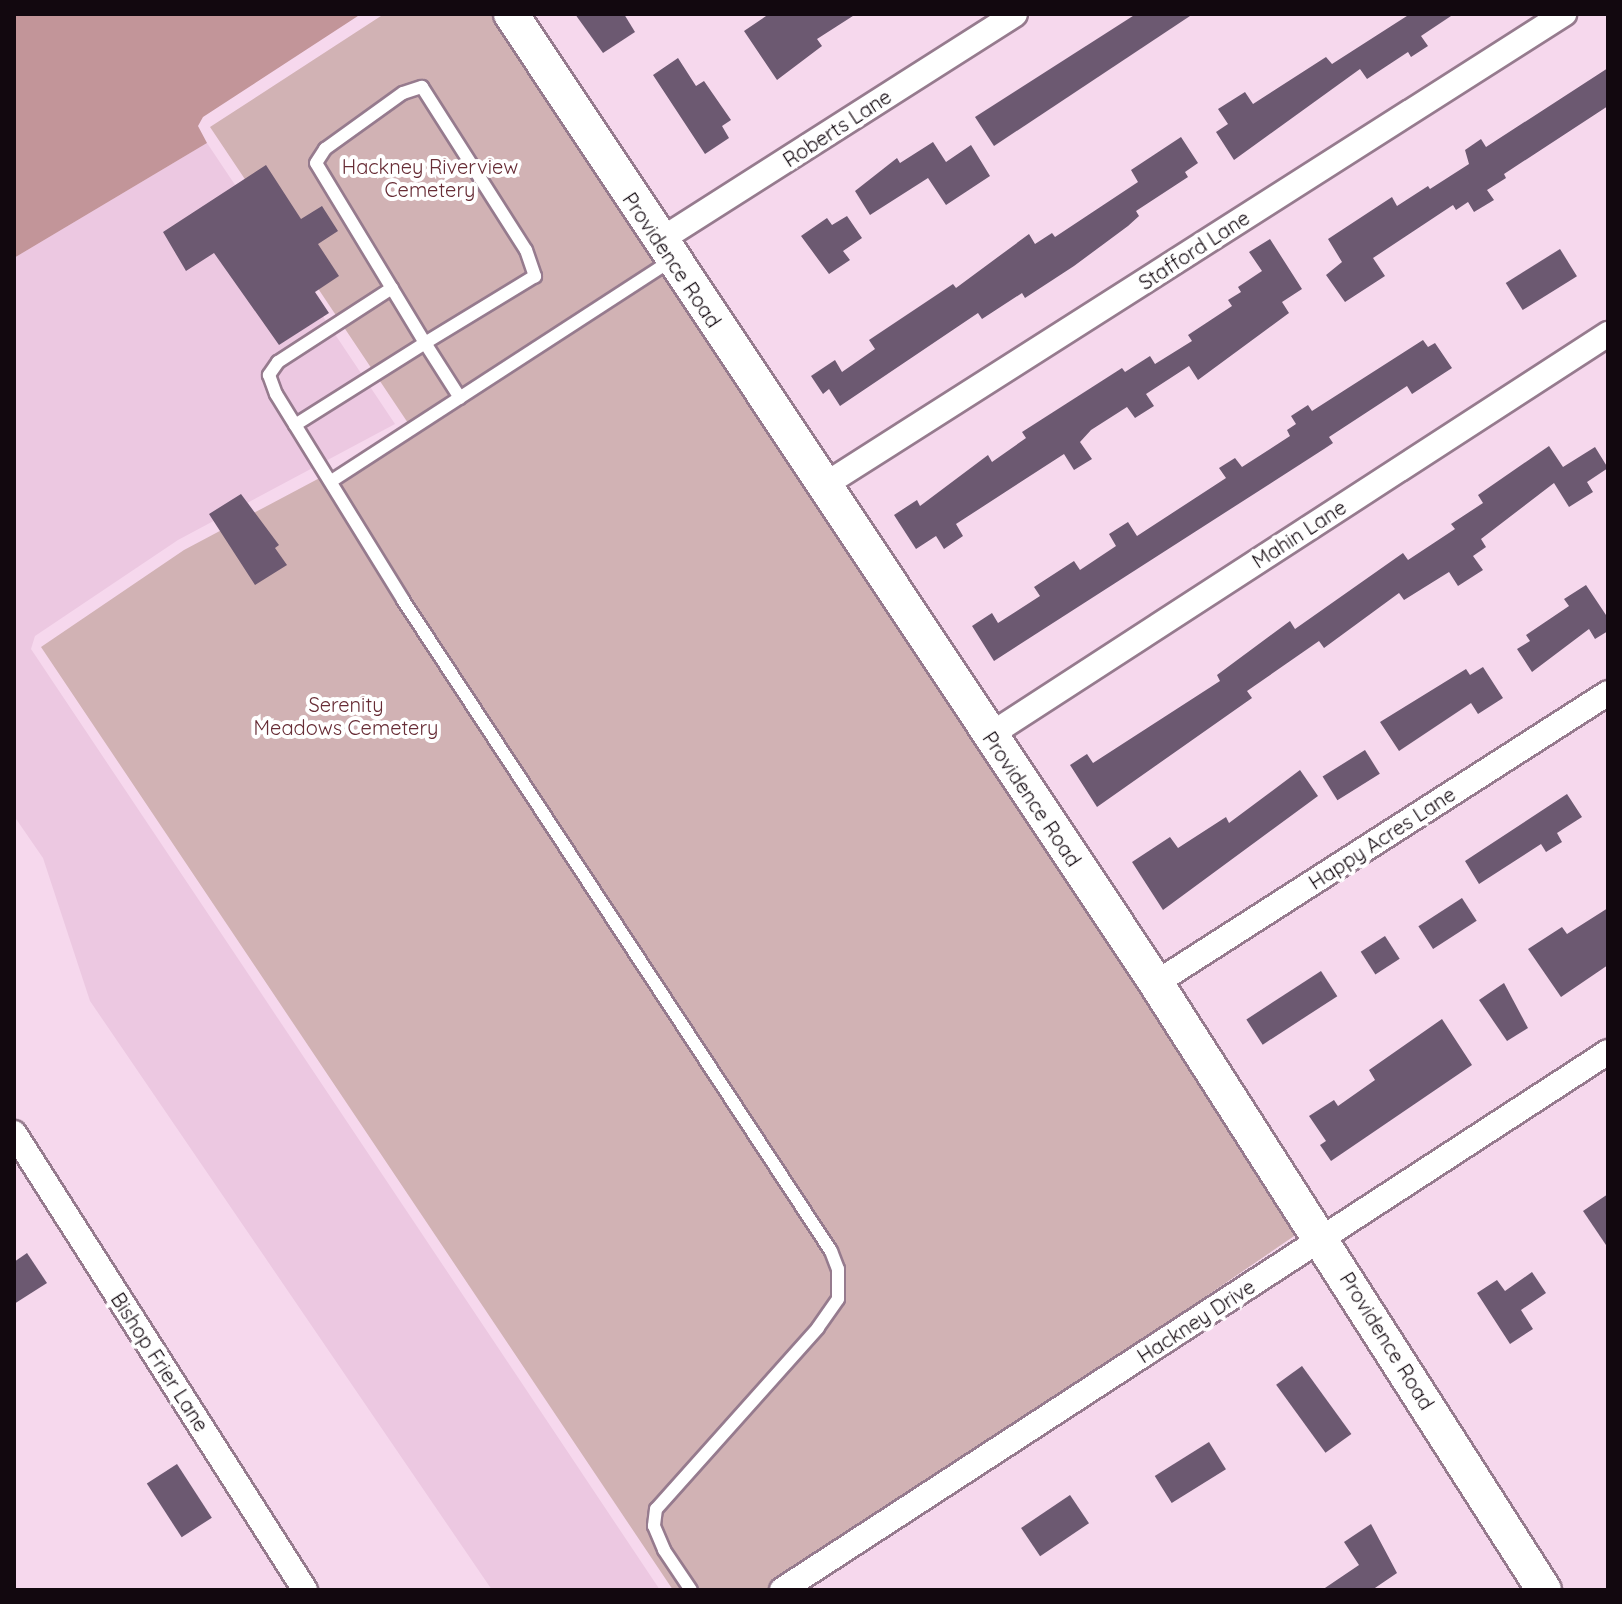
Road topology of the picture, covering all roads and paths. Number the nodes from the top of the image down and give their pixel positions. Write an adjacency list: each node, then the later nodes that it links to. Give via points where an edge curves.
1 (511, 14): 4 (street, Providence Road)
2 (1015, 14): 4 (street, Roberts Lane)
3 (1564, 14): 11 (street, Stafford Lane)
4 (665, 251): 8 (lane); 11 (street, Providence Road)
5 (392, 288): 7 (lane); 7 (lane, via 316,163 325,149 403,93 422,87 526,250 535,276); 9 (lane, via 278,362 269,375)
6 (1608, 334): 13 (street, Mahin Lane)
7 (425, 343): 8 (lane); 9 (lane)
8 (460, 398): 10 (lane)
9 (295, 425): 10 (lane)
10 (333, 480): 19 (lane, via 419,626 838,1269 838,1299 818,1328 656,1509 654,1526 664,1550)
11 (823, 486): 13 (street, Providence Road)
12 (1608, 693): 14 (street, Happy Acres Lane)
13 (990, 735): 14 (street, Providence Road)
14 (1156, 983): 17 (street, Providence Road)
15 (1608, 1052): 17 (street, Hackney Drive)
16 (14, 1133): 18 (street, Bishop Frier Lane)
17 (1323, 1239): 20 (street, Hackney Drive); 21 (street, Providence Road)
18 (305, 1590)
19 (691, 1590)
20 (782, 1590)
21 (1544, 1590)

